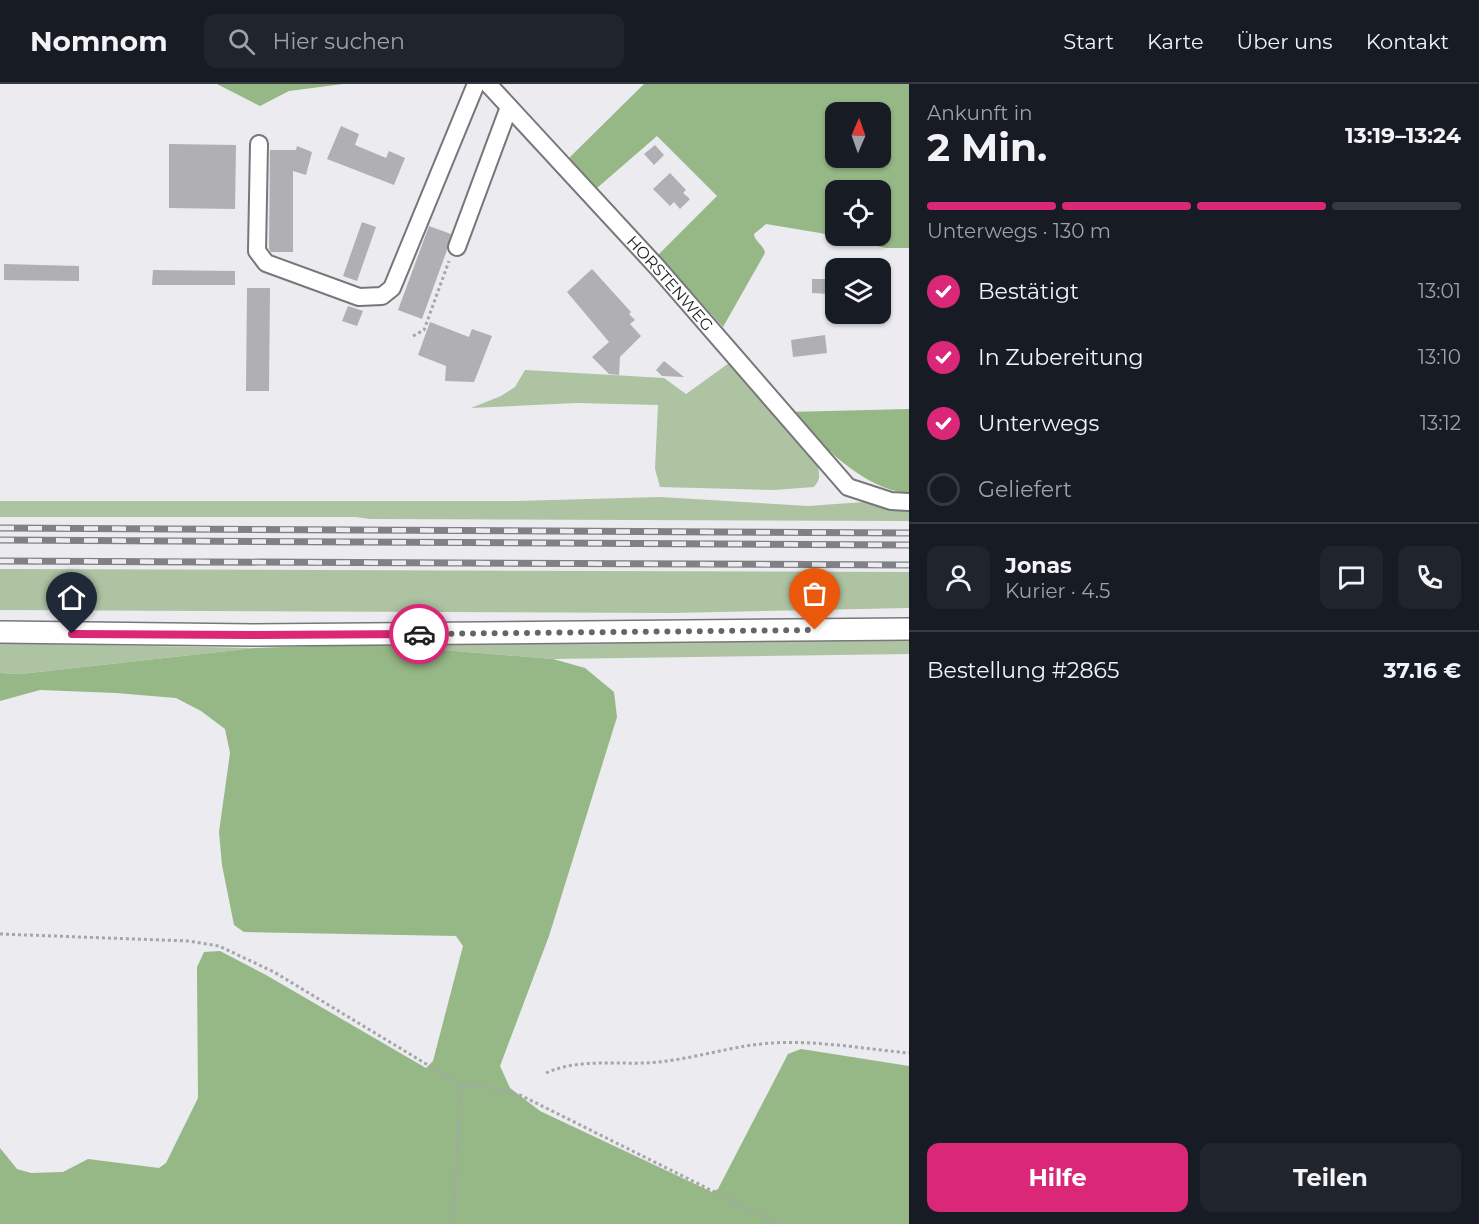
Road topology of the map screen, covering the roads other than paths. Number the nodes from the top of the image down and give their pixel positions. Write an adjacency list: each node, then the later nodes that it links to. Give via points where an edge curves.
1 (476, 84): 4 (street, via 392,288 382,296 359,297 266,263 257,251)
2 (488, 84): 3 (street, HORSTENWEG)
3 (509, 107): 5 (street); 6 (street, HORSTENWEG, via 657,267 848,487 891,501)
4 (259, 144)
5 (457, 247)
6 (909, 502)
7 (909, 629): 8 (main road, via 265,635)
8 (0, 632)

